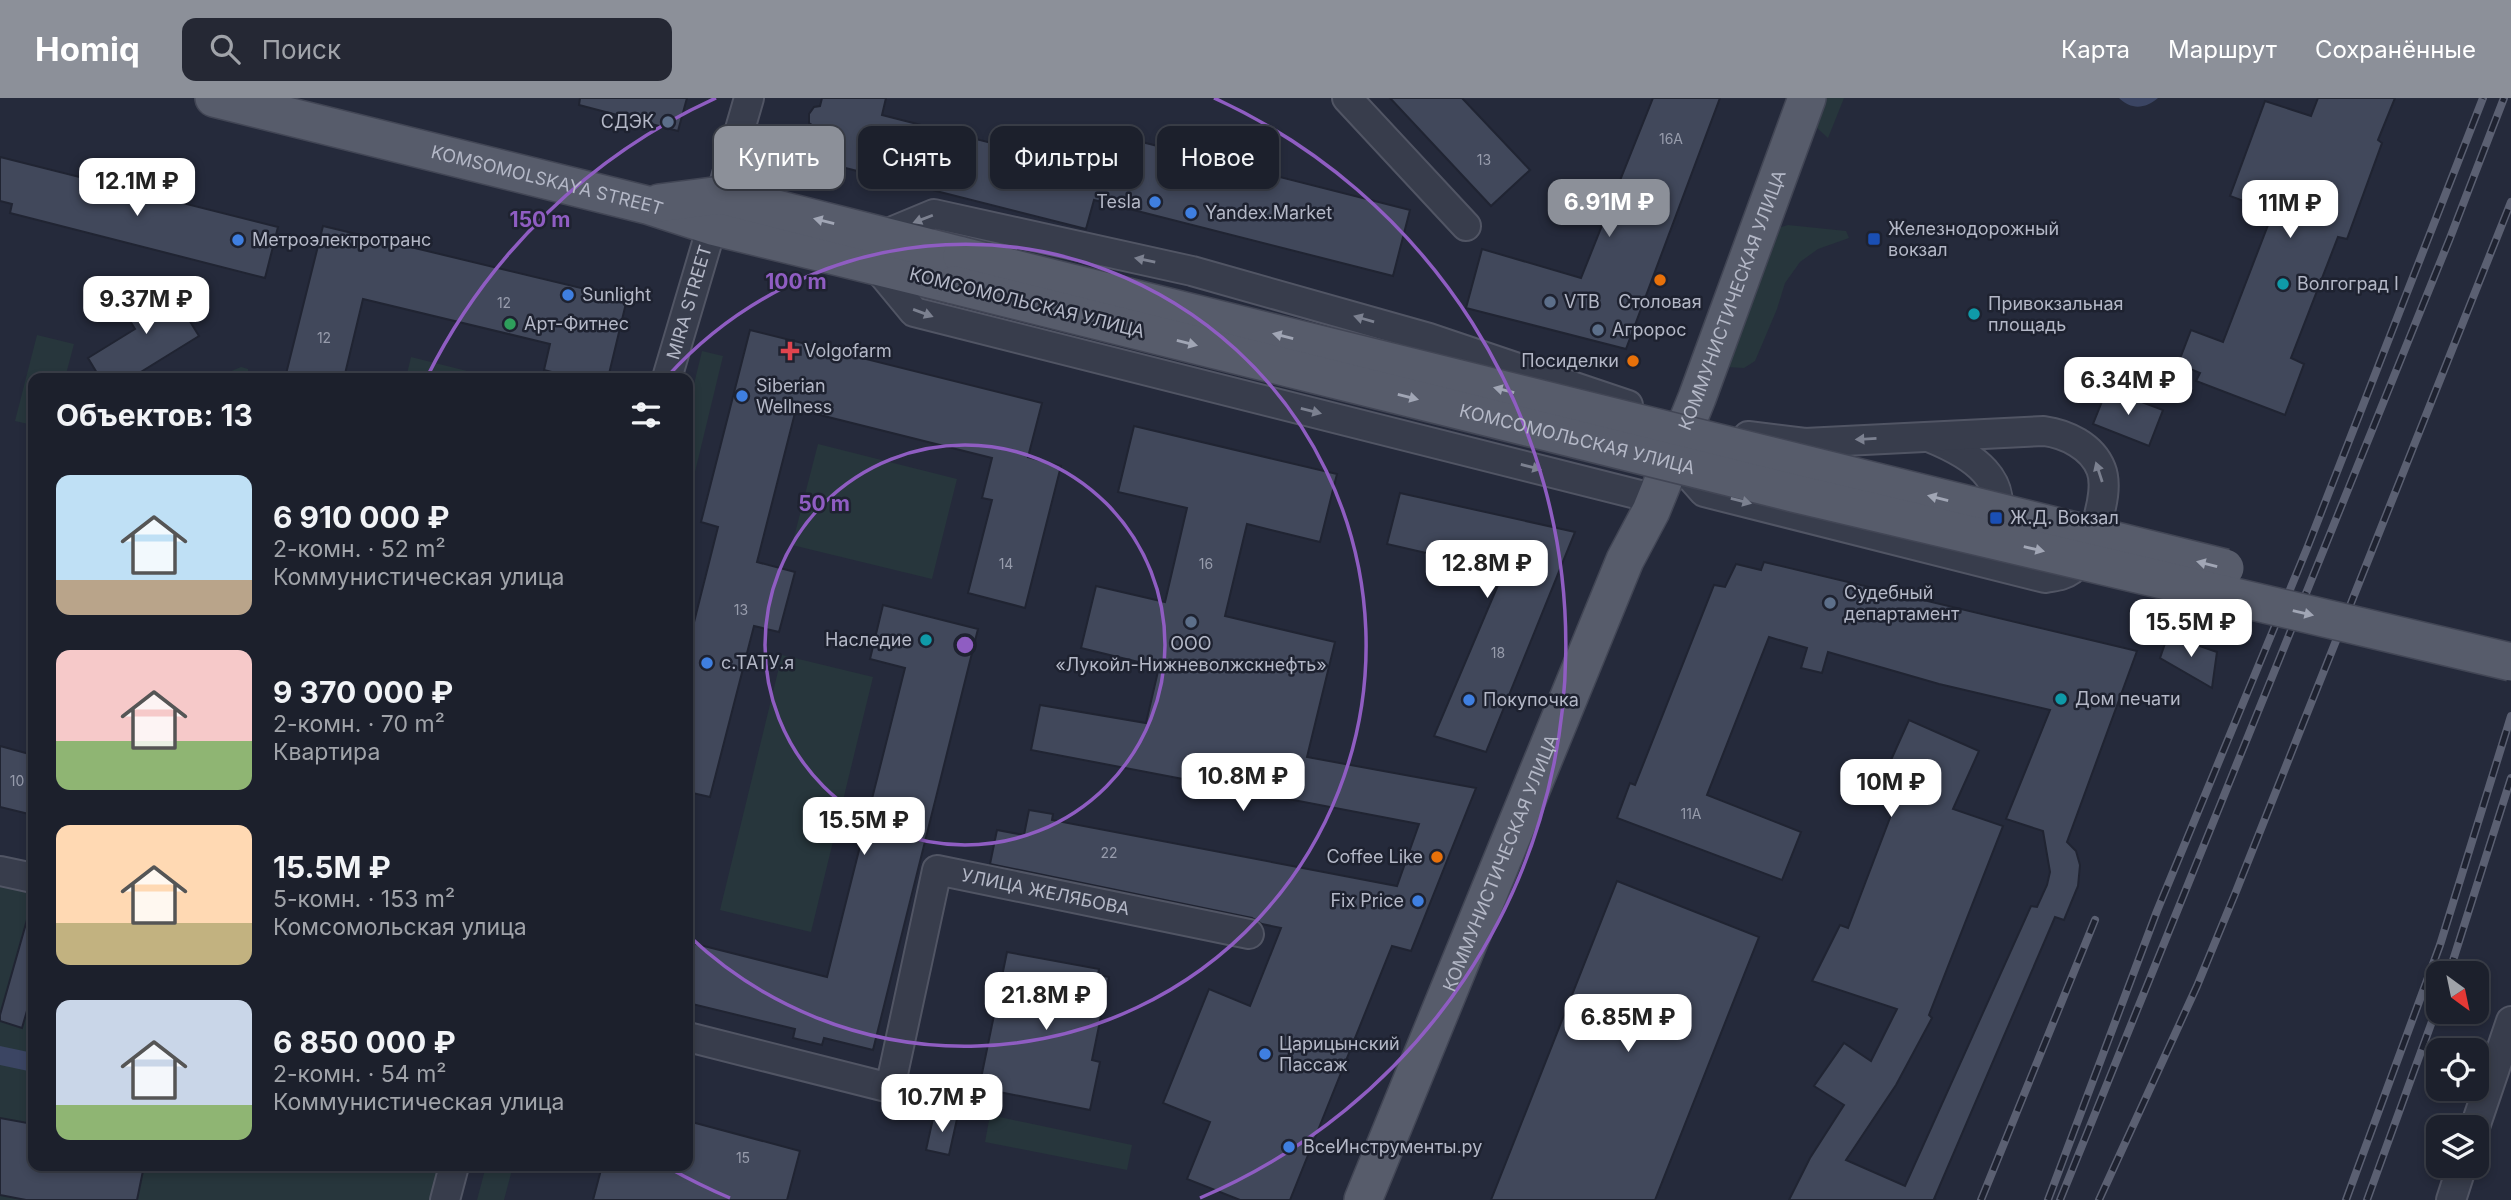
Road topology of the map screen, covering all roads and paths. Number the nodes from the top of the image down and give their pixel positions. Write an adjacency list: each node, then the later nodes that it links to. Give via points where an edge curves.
1 (214, 98): 5 (main road, KOMSOMOLSKAYA STREET, via 648,205)
2 (749, 98): 5 (street, MIRA STREET)
3 (1347, 98): 6 (street)
4 (1807, 98): 10 (main road, КОММУНИСТИЧЕСКАЯ УЛИЦА)
5 (716, 210): 7 (main road, KOMSOMOLSKAYA STREET); 9 (street, MIRA STREET)
6 (1465, 226)
7 (879, 251): 8 (main road, КОМСОМОЛЬСКАЯ УЛИЦА); 10 (street, one-way to 7, via 1429,338 1211,275 934,214); 13 (street, one-way to 13, via 914,312)
8 (958, 271): 15 (main road, КОМСОМОЛЬСКАЯ УЛИЦА, one-way to 8, bridge); 16 (main road, КОМСОМОЛЬСКАЯ УЛИЦА, one-way to 16, bridge, via 1807,496)
9 (668, 373)
10 (1682, 435): 11 (street, one-way to 10, via 1805,443 1710,432); 12 (street, via 1682,467); 13 (main road, КОММУНИСТИЧЕСКАЯ УЛИЦА)
11 (1927, 436): 14 (street, via 1983,467 1998,501 1992,528 1978,549); 14 (street, one-way to 11, via 2045,578 2061,576 2087,547 2096,524 2104,493 2102,470 2072,439 2044,430)
12 (1704, 492): 13 (street, via 1682,492); 14 (street, one-way to 14)
13 (1654, 505): 26 (main road, КОММУНИСТИЧЕСКАЯ УЛИЦА, via 1625,560)
14 (1954, 555)
15 (2511, 639)
16 (2511, 662)
17 (0, 871): 18 (street)
18 (28, 877)
19 (1250, 934): 21 (street, УЛИЦА ЖЕЛЯБОВА, via 937,870 890,1088)
20 (2511, 1021): 22 (street)
21 (693, 1038)
22 (2478, 1115)
23 (453, 1171): 25 (street)
24 (2458, 1178): 27 (street)
25 (445, 1200)
26 (1363, 1200)
27 (2451, 1200)

